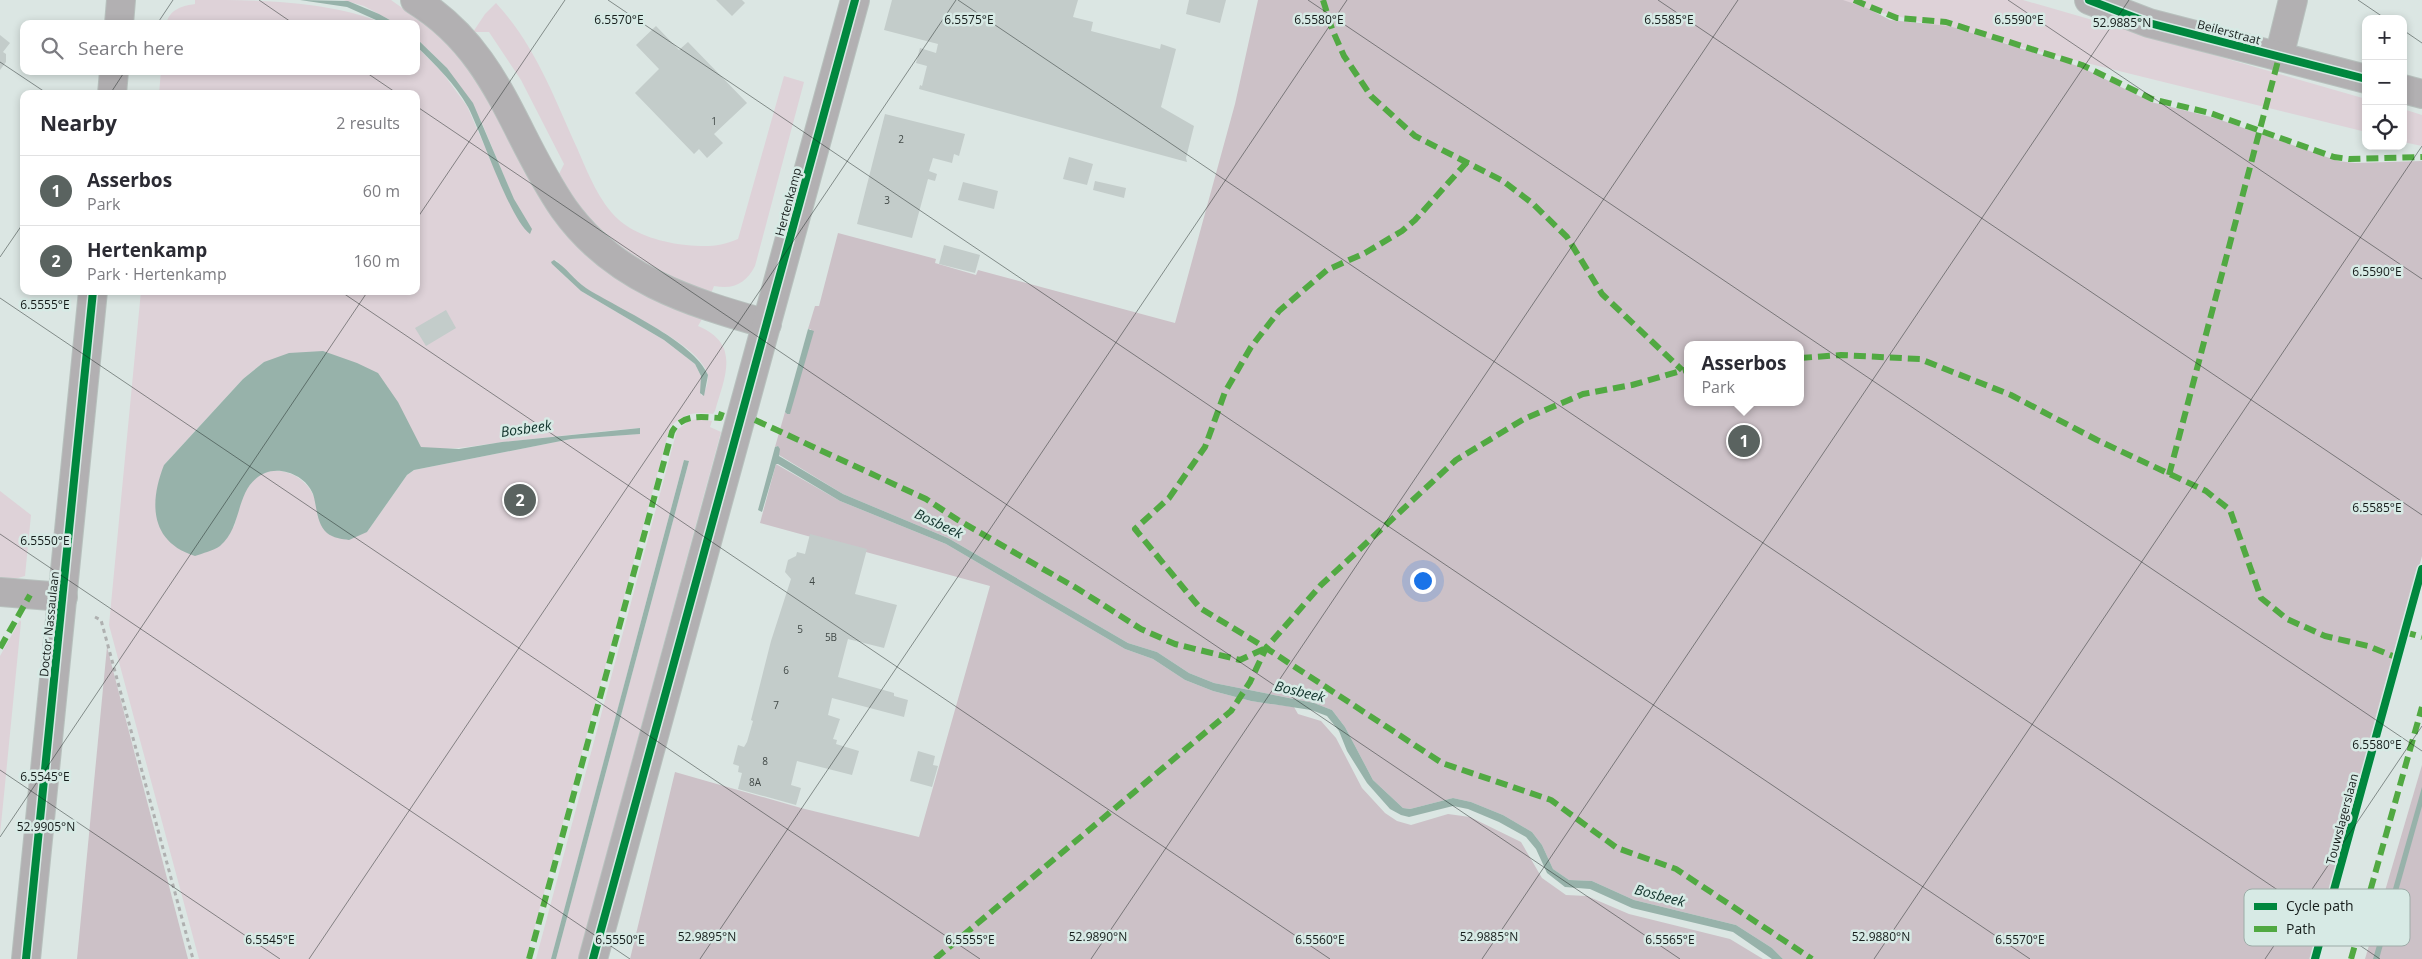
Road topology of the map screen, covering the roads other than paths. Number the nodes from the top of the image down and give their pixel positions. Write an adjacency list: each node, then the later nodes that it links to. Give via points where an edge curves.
1 (121, 0): 6 (street)
2 (415, 0): 14 (street, via 445,22 479,58 555,194 594,242 616,261 659,288 711,308)
3 (855, 0): 14 (street, Hertenkamp)
4 (2089, 0): 7 (street, Beilerstraat, via 2149,23)
5 (2294, 0): 7 (street)
6 (119, 20)
7 (2279, 57): 9 (street, Beilerstraat)
8 (114, 75): 10 (street)
9 (2362, 79)
10 (112, 90)
11 (2407, 90): 12 (street)
12 (2422, 94)
13 (93, 295): 16 (street, Doctor Nassaulaan)
14 (767, 324): 18 (street, Hertenkamp)
15 (0, 592): 16 (street)
16 (63, 597): 17 (street, Doctor Nassaulaan)
17 (26, 959)
18 (593, 959)

